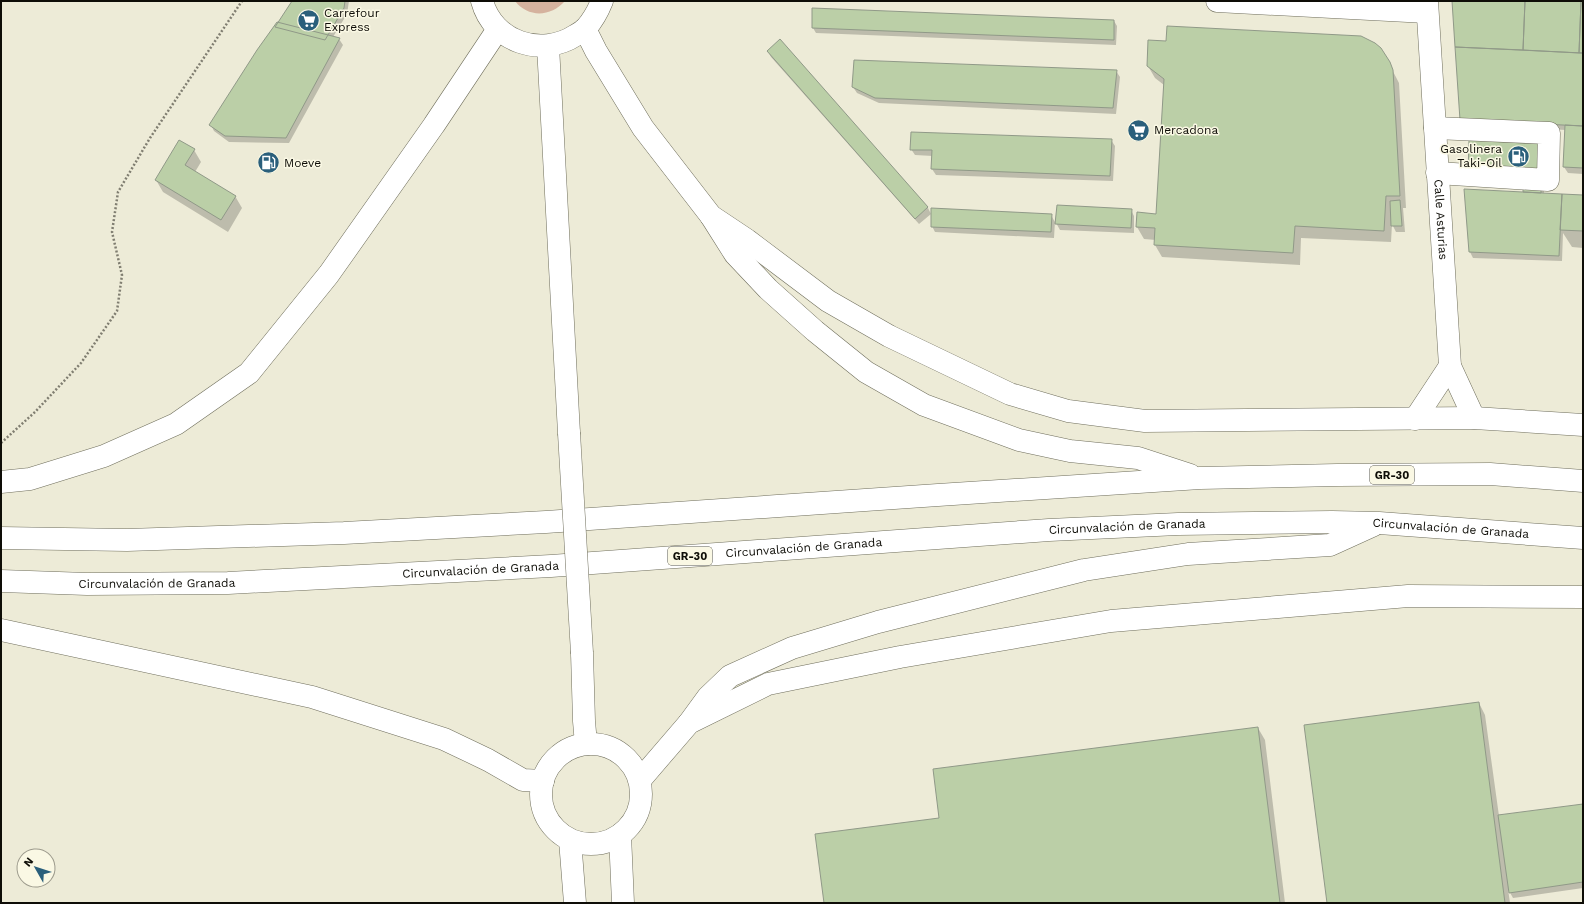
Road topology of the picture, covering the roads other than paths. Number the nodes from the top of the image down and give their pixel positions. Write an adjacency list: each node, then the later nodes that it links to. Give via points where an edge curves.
1 (482, 1): 5 (main road, via 484,9)
2 (602, 1): 6 (main road, via 596,15)
3 (1217, 1): 4 (main road)
4 (1427, 7): 8 (main road, Calle Asturias)
5 (498, 29): 7 (main road, via 513,40 530,46); 16 (main road, via 329,274 250,372 176,424 104,456 30,479)
6 (585, 29): 7 (main road, via 568,40); 10 (main road, via 643,128)
7 (548, 46): 25 (main road, bridge)
8 (1435, 128): 9 (main road, Calle Asturias); 9 (main road, via 1549,133 1548,180)
9 (1437, 173): 11 (main road, Calle Asturias)
10 (711, 216): 13 (main road, via 828,301 888,336 1010,394 1068,411 1145,421); 15 (main road, via 735,254 768,289 815,331 866,372 924,405 1018,440 1070,451 1138,458)
11 (1450, 366): 12 (main road, Calle Asturias); 13 (main road)
12 (1474, 418): 13 (main road); 14 (main road)
13 (1415, 419)
14 (1583, 425)
15 (1200, 478): 17 (main road, GR-30, via 1490,474); 19 (main road, GR-30, via 344,533 127,540)
16 (1, 482)
17 (1583, 482)
18 (1380, 523): 20 (main road, Circunvalación de Granada / GR-30); 21 (main road, Circunvalación de Granada / GR-30, via 1186,524 1049,530 566,565 228,583 87,584); 24 (main road, via 1330,546 1188,554 1084,570 878,622 792,648 730,676 708,697)
19 (1, 538)
20 (1583, 538)
21 (1, 581)
22 (1583, 597): 24 (main road, via 1408,596 1111,621 900,657 768,684)
23 (1, 630): 27 (main road, via 312,697 444,739 523,780)
24 (689, 723): 26 (main road)
25 (586, 744): 26 (main road, via 600,744 625,756); 27 (main road, via 572,748 559,756)
26 (640, 780): 28 (main road, via 639,811)
27 (543, 781): 29 (main road, via 541,795 544,809 559,832)
28 (620, 835): 29 (main road, via 604,842 587,844); 31 (main road)
29 (570, 840): 30 (main road)
30 (575, 903)
31 (623, 903)

